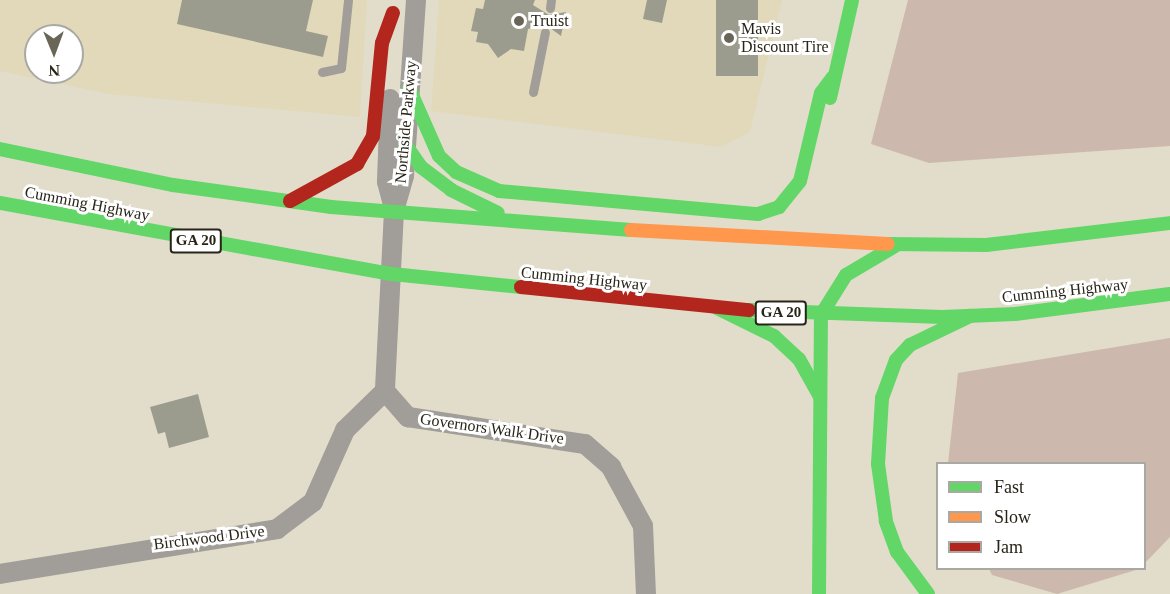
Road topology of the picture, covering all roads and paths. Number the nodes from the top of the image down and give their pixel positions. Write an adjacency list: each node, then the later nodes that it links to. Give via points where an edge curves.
1 (348, 0): 6 (lane, via 341,69)
2 (416, 0): 8 (street, Northside Parkway)
3 (852, 0): 7 (main road)
4 (393, 6): 12 (main road, via 382,43 373,136 357,164); 14 (street, Northside Parkway, via 387,182)
5 (545, 32): 9 (lane)
6 (322, 72)
7 (833, 77): 8 (main road, via 820,93 800,181 778,207 758,214 584,200 483,185 456,172 439,156); 17 (main road, via 822,148 805,195 783,215)
8 (409, 88): 10 (street, Northside Parkway)
9 (533, 92)
10 (405, 144): 14 (street, Northside Parkway, via 404,176); 15 (main road, via 421,167)
11 (0, 147): 12 (main road, via 26,155)
12 (290, 201): 14 (main road)
13 (0, 203): 19 (main road, Cumming Highway / GA 20)
14 (394, 211): 15 (main road); 19 (street)
15 (504, 219): 17 (main road)
16 (1170, 223): 18 (main road, via 1029,242)
17 (729, 237): 18 (main road)
18 (895, 246): 22 (main road, via 846,275)
19 (392, 274): 21 (main road, Cumming Highway / GA 20); 24 (street)
20 (1170, 294): 23 (main road, Cumming Highway / GA 20)
21 (717, 308): 22 (main road, Cumming Highway / GA 20); 25 (main road, via 774,336 799,359)
22 (821, 315): 23 (main road, Cumming Highway / GA 20); 25 (main road)
23 (970, 316): 29 (main road, via 910,345 896,360 882,398 878,464 886,521 897,552)
24 (385, 392): 26 (street, Birchwood Drive, via 345,430 313,502 277,529); 27 (street, Governors Walk Drive, via 408,417 585,444 611,467 639,517)
25 (819, 395): 28 (main road)
26 (0, 574)
27 (646, 594)
28 (819, 594)
29 (928, 594)

